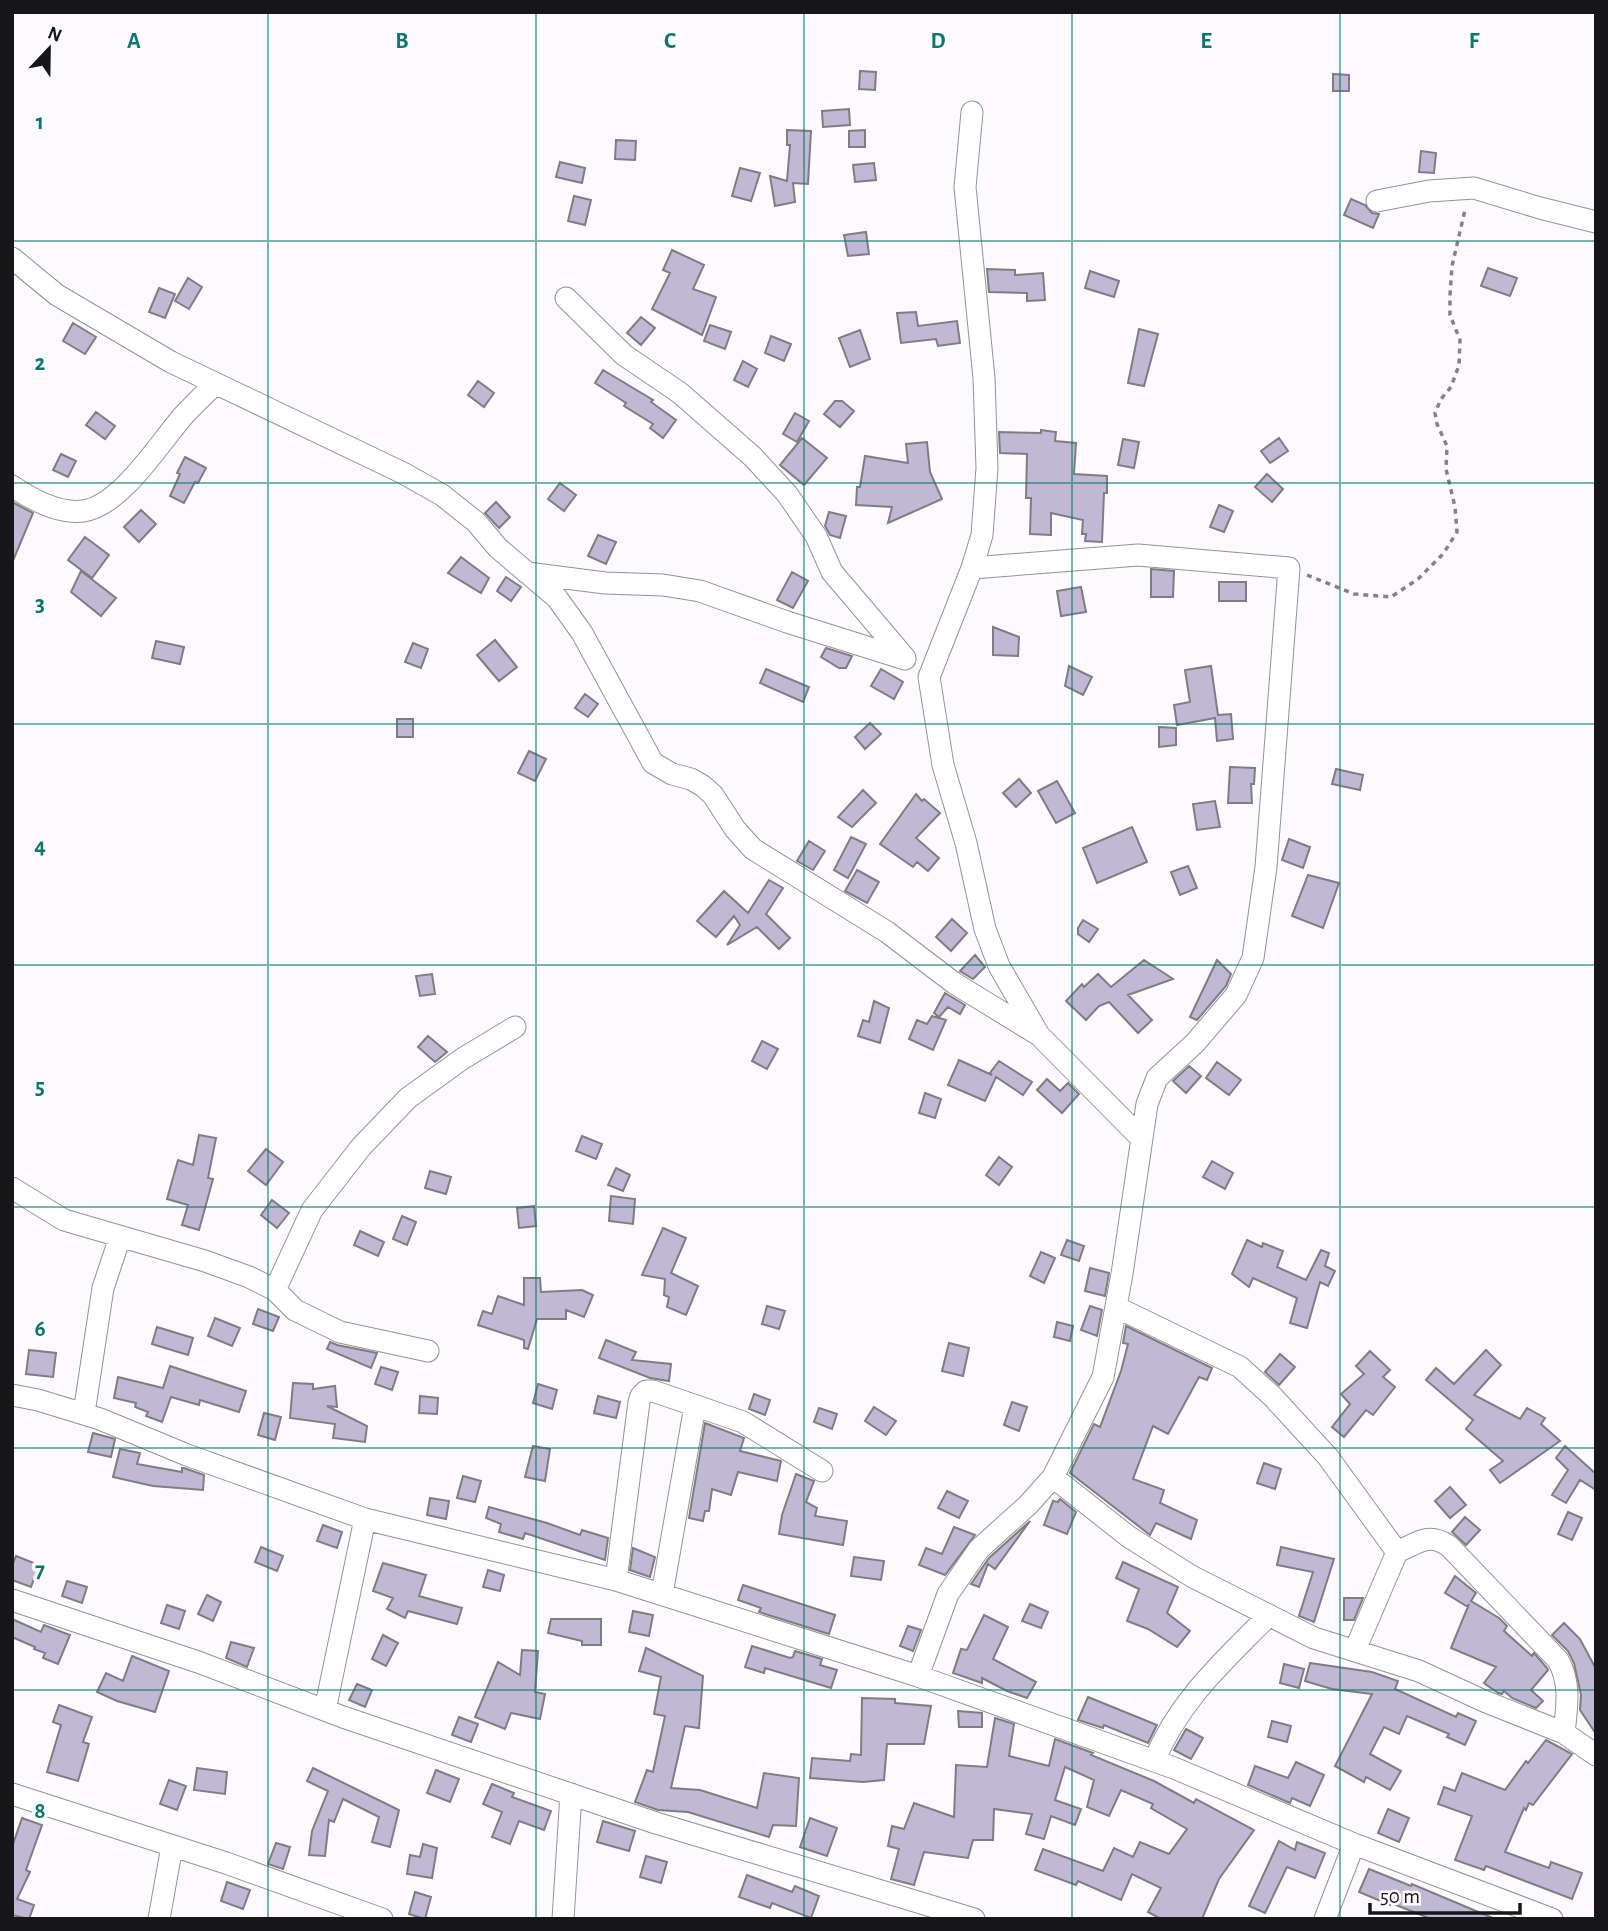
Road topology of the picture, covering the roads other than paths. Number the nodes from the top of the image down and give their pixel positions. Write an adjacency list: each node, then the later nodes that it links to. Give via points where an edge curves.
1 (972, 112): 8 (street, via 965,187 984,378 987,468 982,535)
2 (1377, 201): 3 (street, via 1474,188)
3 (1596, 222)
4 (12, 258): 6 (street, via 57,295)
5 (566, 298): 10 (street, via 624,355 680,393 753,457 788,494 816,536 832,572)
6 (215, 384): 7 (street, via 145,464 98,507 67,511); 9 (street, via 442,495)
7 (12, 486)
8 (972, 568): 11 (street); 14 (street, via 1138,555 1289,568 1266,867 1253,958 1236,995 1157,1078)
9 (527, 573): 10 (street, via 700,591); 13 (street, via 557,598 582,633 653,763 704,786 752,849 887,932 954,983)
10 (905, 658): 11 (street)
11 (929, 677): 13 (street, via 943,765 967,843 985,929 999,966)
12 (515, 1027): 17 (street, via 408,1098 361,1147 312,1210)
13 (1039, 1035): 14 (street)
14 (1141, 1138): 18 (street)
15 (12, 1188): 16 (street, via 64,1220)
16 (120, 1237): 17 (street, via 205,1261); 22 (street, via 103,1288)
17 (275, 1290): 19 (street, via 295,1310 340,1332)
18 (1116, 1307): 24 (street, via 1103,1377); 26 (street, via 1240,1367 1328,1457)
19 (428, 1350)
20 (12, 1395): 22 (street)
21 (695, 1406): 23 (street, via 743,1422); 27 (street, via 653,1391 641,1396); 28 (street)
22 (84, 1413): 25 (street)
23 (822, 1471)
24 (1053, 1477): 30 (street, via 1129,1537 1193,1577); 32 (street, via 979,1549 948,1594)
25 (365, 1519): 27 (street); 33 (street)
26 (1397, 1552): 31 (street); 34 (street, via 1430,1537 1449,1546 1558,1660 1566,1674)
27 (616, 1580): 28 (street)
28 (662, 1594): 32 (street)
29 (12, 1600): 33 (street)
30 (1269, 1615): 31 (street, via 1314,1638); 36 (street, via 1189,1698)
31 (1355, 1650): 34 (street, via 1419,1671)
32 (918, 1676): 36 (street)
33 (325, 1710): 38 (street)
34 (1564, 1733): 35 (street)
35 (1596, 1755)
36 (1154, 1761): 39 (street)
37 (12, 1794): 40 (street)
38 (571, 1794): 43 (street); 44 (street)
39 (1354, 1844): 45 (street); 46 (street)
40 (172, 1846): 41 (street); 42 (street)
41 (159, 1919)
42 (382, 1919)
43 (563, 1919)
44 (974, 1919)
45 (1325, 1919)
46 (1552, 1919)

